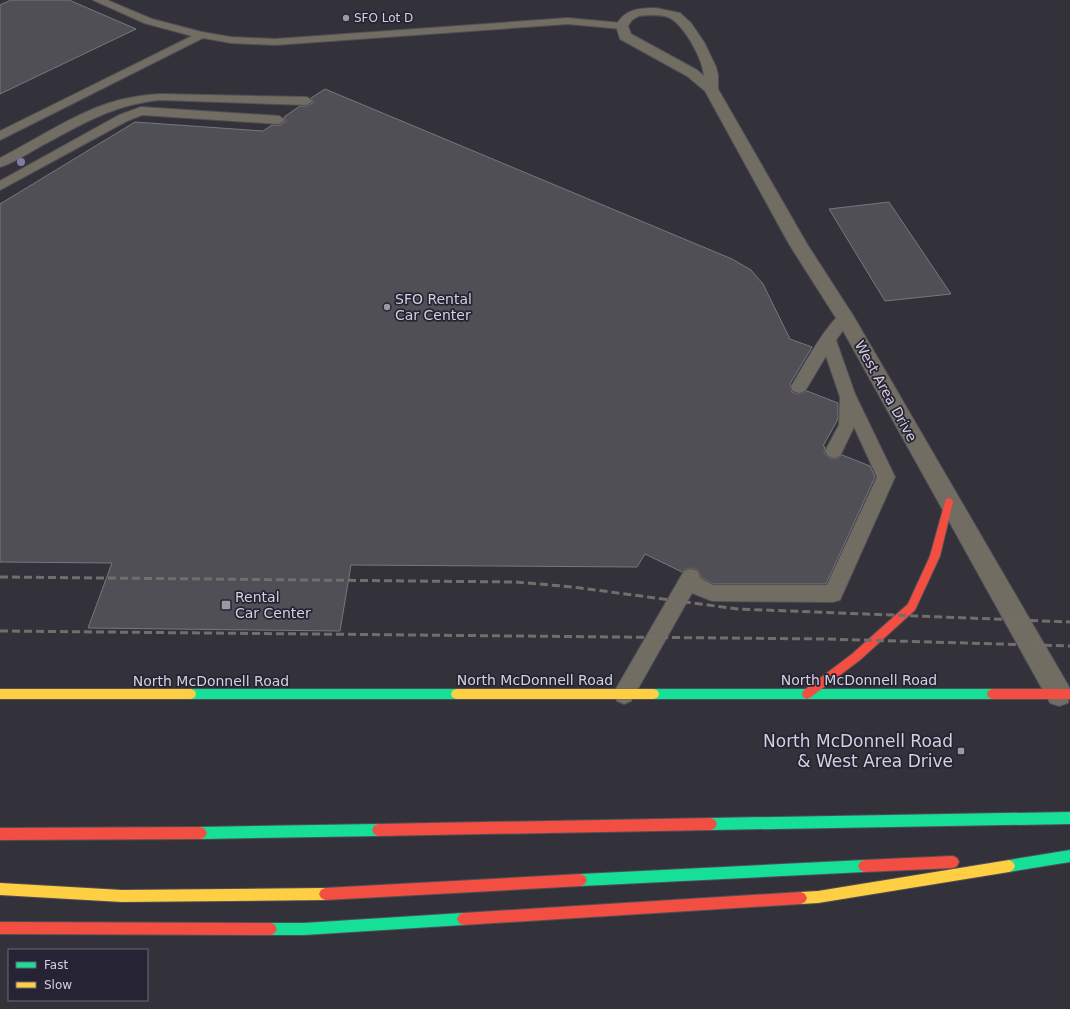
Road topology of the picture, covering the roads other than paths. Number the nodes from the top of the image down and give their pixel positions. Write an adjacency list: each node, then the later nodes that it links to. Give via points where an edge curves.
1 (98, 0): 3 (lane, via 148,21)
2 (622, 26): 3 (lane, via 568,21 275,42 231,40); 4 (street, West Area Drive, via 625,36 692,73); 4 (street, West Area Drive, via 625,18 635,13 664,12 677,17 688,28 707,61)
3 (202, 35): 7 (lane)
4 (711, 88): 10 (street, West Area Drive, via 798,244)
5 (307, 101): 8 (lane, via 139,99 111,106 88,116)
6 (279, 120): 9 (lane, via 141,111 122,118)
7 (0, 136)
8 (0, 163)
9 (0, 186)
10 (845, 317): 11 (lane); 15 (street, West Area Drive)
11 (828, 340): 12 (lane); 13 (lane)
12 (799, 387)
13 (847, 394): 14 (lane, via 847,425); 17 (lane, via 886,477 833,594 766,591 712,593 689,580)
14 (834, 451)
15 (949, 502): 18 (main road, via 935,556 912,607 856,657); 19 (street, West Area Drive)
16 (0, 694): 17 (main road, North McDonnell Road)
17 (624, 694): 18 (main road, North McDonnell Road)
18 (807, 694): 19 (main road, North McDonnell Road)
19 (1065, 694)
20 (1070, 818): 21 (main road, via 143,834)
21 (0, 834)
22 (1070, 856): 23 (main road)
23 (1044, 859): 24 (main road, via 815,868 303,895 122,896); 25 (main road, via 818,897 304,928)
24 (0, 889)
25 (0, 928)

